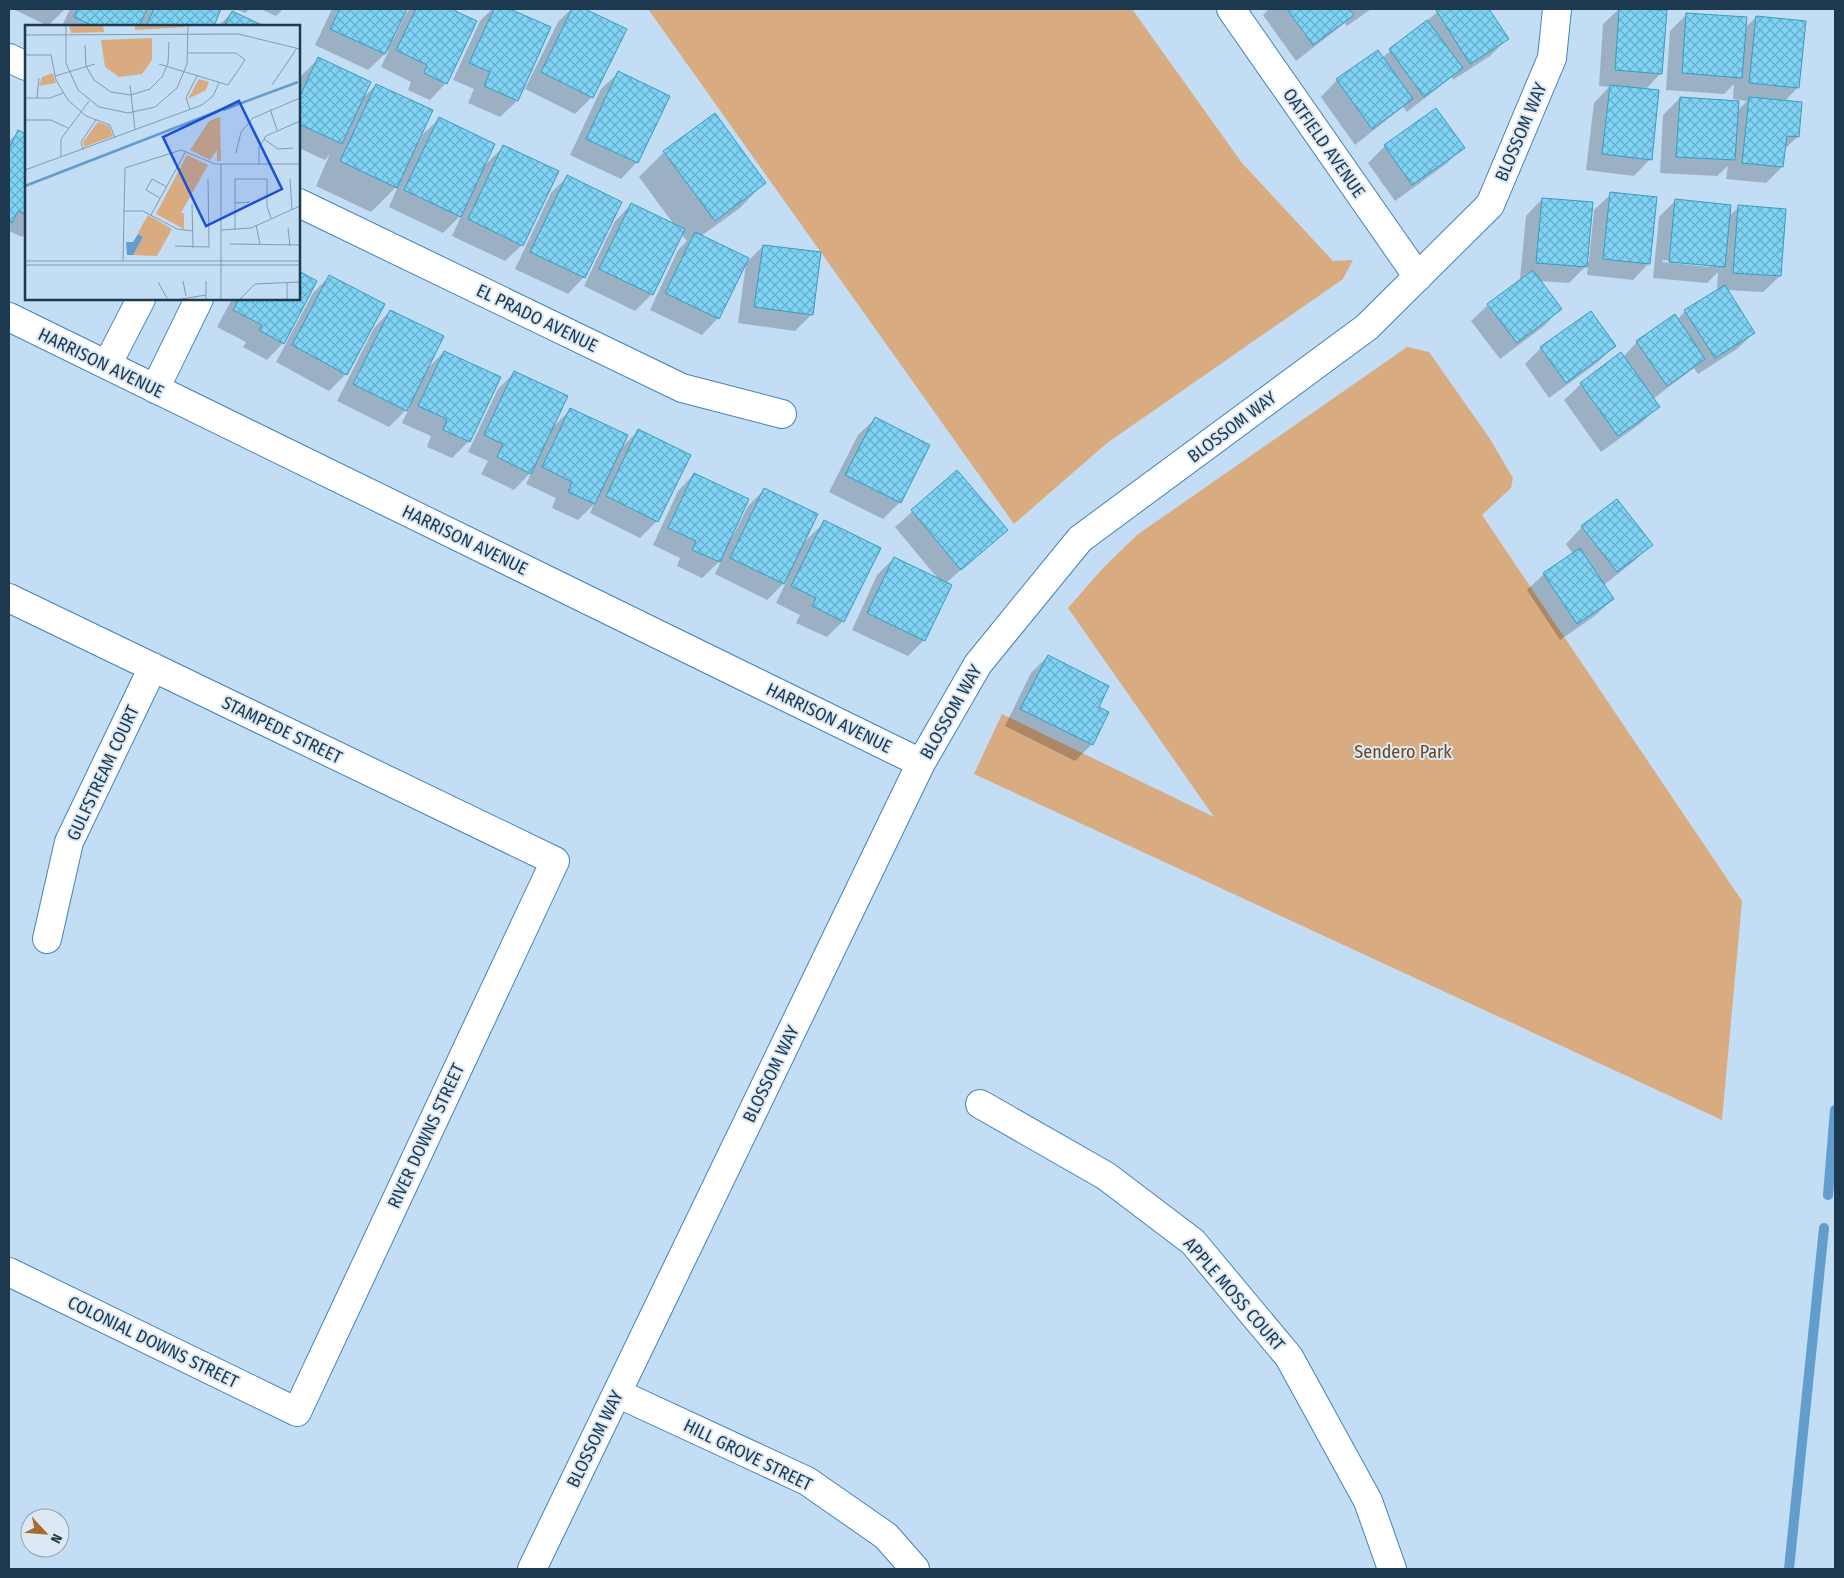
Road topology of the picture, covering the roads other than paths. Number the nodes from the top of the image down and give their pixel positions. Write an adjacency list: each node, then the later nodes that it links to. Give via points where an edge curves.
1 (1231, 9): 6 (street, OATFIELD AVENUE)
2 (1557, 9): 6 (street, BLOSSOM WAY, via 1552,58 1490,205)
3 (9, 58): 4 (street)
4 (25, 66)
5 (300, 203): 12 (street, EL PRADO AVENUE, via 682,388)
6 (1418, 277): 15 (street, BLOSSOM WAY, via 1367,327 1080,539 978,664)
7 (140, 300): 10 (street)
8 (199, 300): 11 (street)
9 (9, 318): 10 (street, HARRISON AVENUE)
10 (107, 365): 11 (street, HARRISON AVENUE)
11 (155, 389): 15 (street, HARRISON AVENUE)
12 (782, 414)
13 (9, 598): 14 (street, STAMPEDE STREET)
14 (152, 668): 16 (street, STAMPEDE STREET); 17 (street, GULFSTREAM COURT, via 69,842)
15 (922, 763): 20 (street, BLOSSOM WAY)
16 (555, 861): 21 (street, RIVER DOWNS STREET)
17 (48, 939)
18 (980, 1104): 24 (street, APPLE MOSS COURT, via 1106,1176 1194,1242 1289,1357 1368,1501)
19 (9, 1272): 21 (street, COLONIAL DOWNS STREET)
20 (617, 1393): 22 (street, BLOSSOM WAY); 23 (street, HILL GROVE STREET, via 807,1481 886,1536)
21 (297, 1412)
22 (532, 1569)
23 (915, 1569)
24 (1392, 1569)

